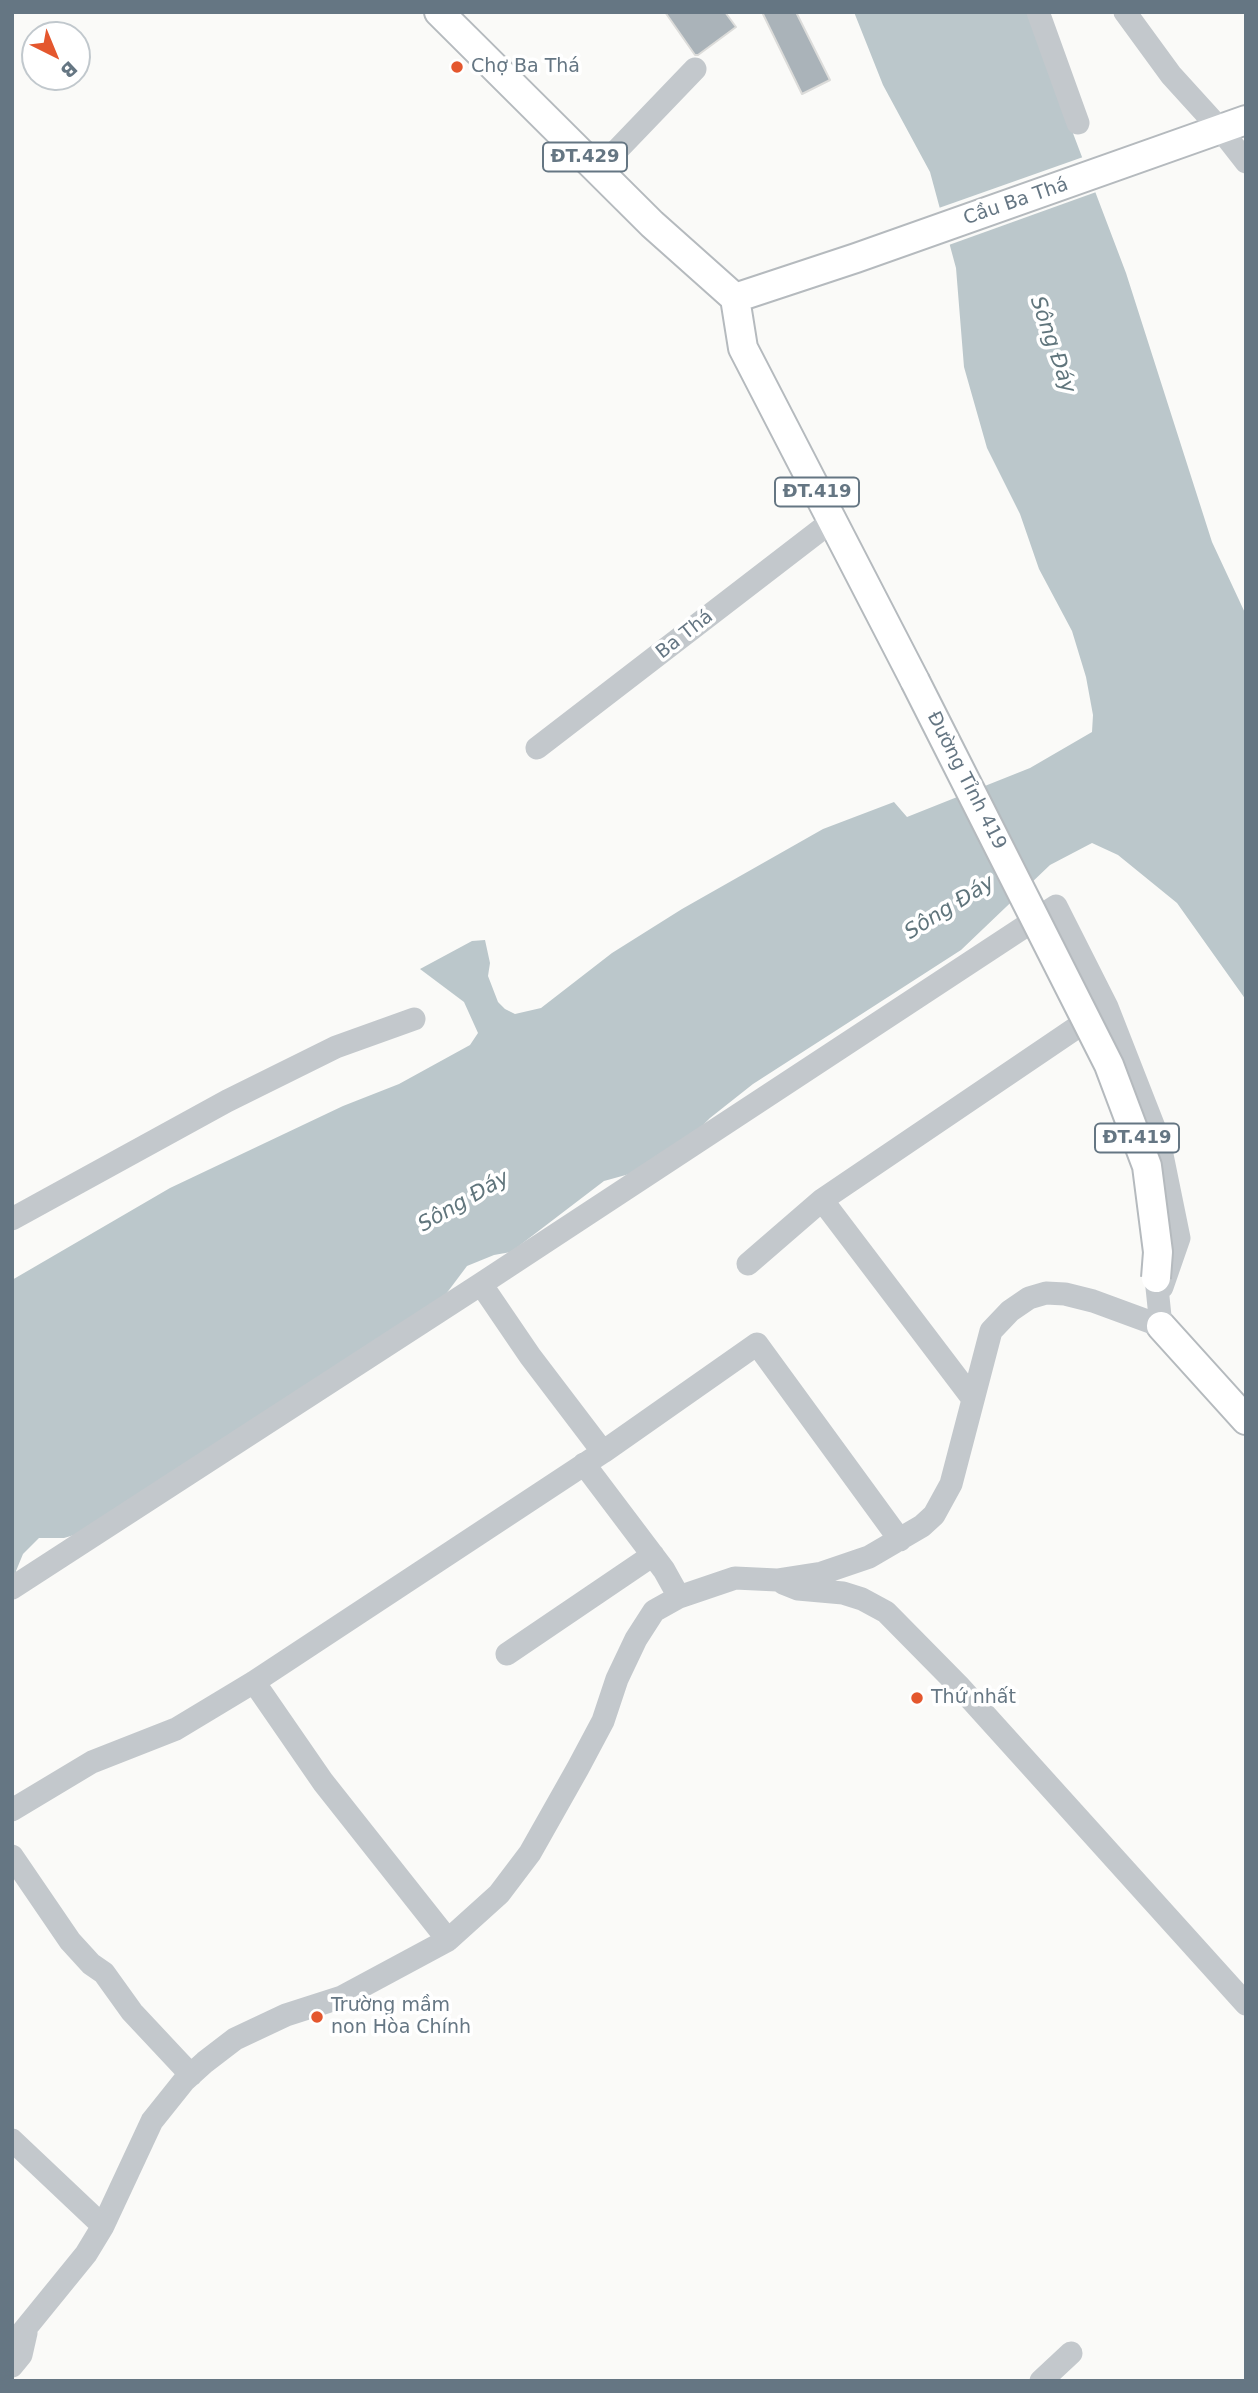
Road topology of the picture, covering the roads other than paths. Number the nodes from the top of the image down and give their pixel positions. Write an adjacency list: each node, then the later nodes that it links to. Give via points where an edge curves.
1 (439, 12): 8 (main road, ĐT.429)
2 (1038, 12): 5 (street)
3 (1125, 12): 6 (street, via 1171,75)
4 (695, 69): 8 (street)
5 (1078, 123)
6 (1233, 125): 7 (street); 9 (main road, Cầu Ba Thá)
7 (1246, 162)
8 (598, 170): 9 (main road, ĐT.429)
9 (735, 298): 10 (main road, Đường Tỉnh 419 / ĐT.419, via 743,348)
10 (832, 521): 11 (street, Ba Thá); 18 (main road, Đường Tỉnh 419 / ĐT.419, bridge, via 1108,1065 1147,1166)
11 (537, 748)
12 (1107, 1007): 14 (street); 17 (street, via 1056,906); 18 (street, via 1159,1140 1179,1238)
13 (414, 1019): 15 (street, via 336,1047 226,1101)
14 (822, 1200): 16 (street); 20 (street)
15 (12, 1219)
16 (748, 1264)
17 (481, 1284): 22 (street); 26 (street)
18 (1158, 1285): 19 (street)
19 (1161, 1326): 20 (street, via 1065,1294 1029,1298 990,1331); 21 (main road)
20 (973, 1399): 23 (street, via 951,1484 934,1515)
21 (1246, 1420)
22 (594, 1458): 23 (street, via 757,1344); 24 (street); 29 (street)
23 (900, 1540): 25 (street, via 832,1570)
24 (653, 1555): 27 (street); 28 (street)
25 (777, 1580): 27 (street, via 735,1578); 33 (street, via 798,1589 853,1596 886,1612 958,1685)
26 (12, 1588)
27 (679, 1597): 32 (street, via 654,1611 636,1639 603,1721 530,1853 499,1894)
28 (507, 1654)
29 (254, 1682): 30 (street, via 176,1729 92,1762); 32 (street, via 323,1782)
30 (12, 1810)
31 (12, 1856): 34 (street, via 70,1941 104,1973 132,2012)
32 (448, 1940): 34 (street, via 342,1997 286,2015 235,2039)
33 (1246, 2004)
34 (191, 2075): 36 (street, via 152,2121)
35 (12, 2140): 36 (street)
36 (103, 2226): 37 (street)
37 (27, 2327): 38 (street); 40 (street, via 21,2355)
38 (12, 2346)
39 (1071, 2353): 41 (street)
40 (12, 2367)
41 (1041, 2381)

